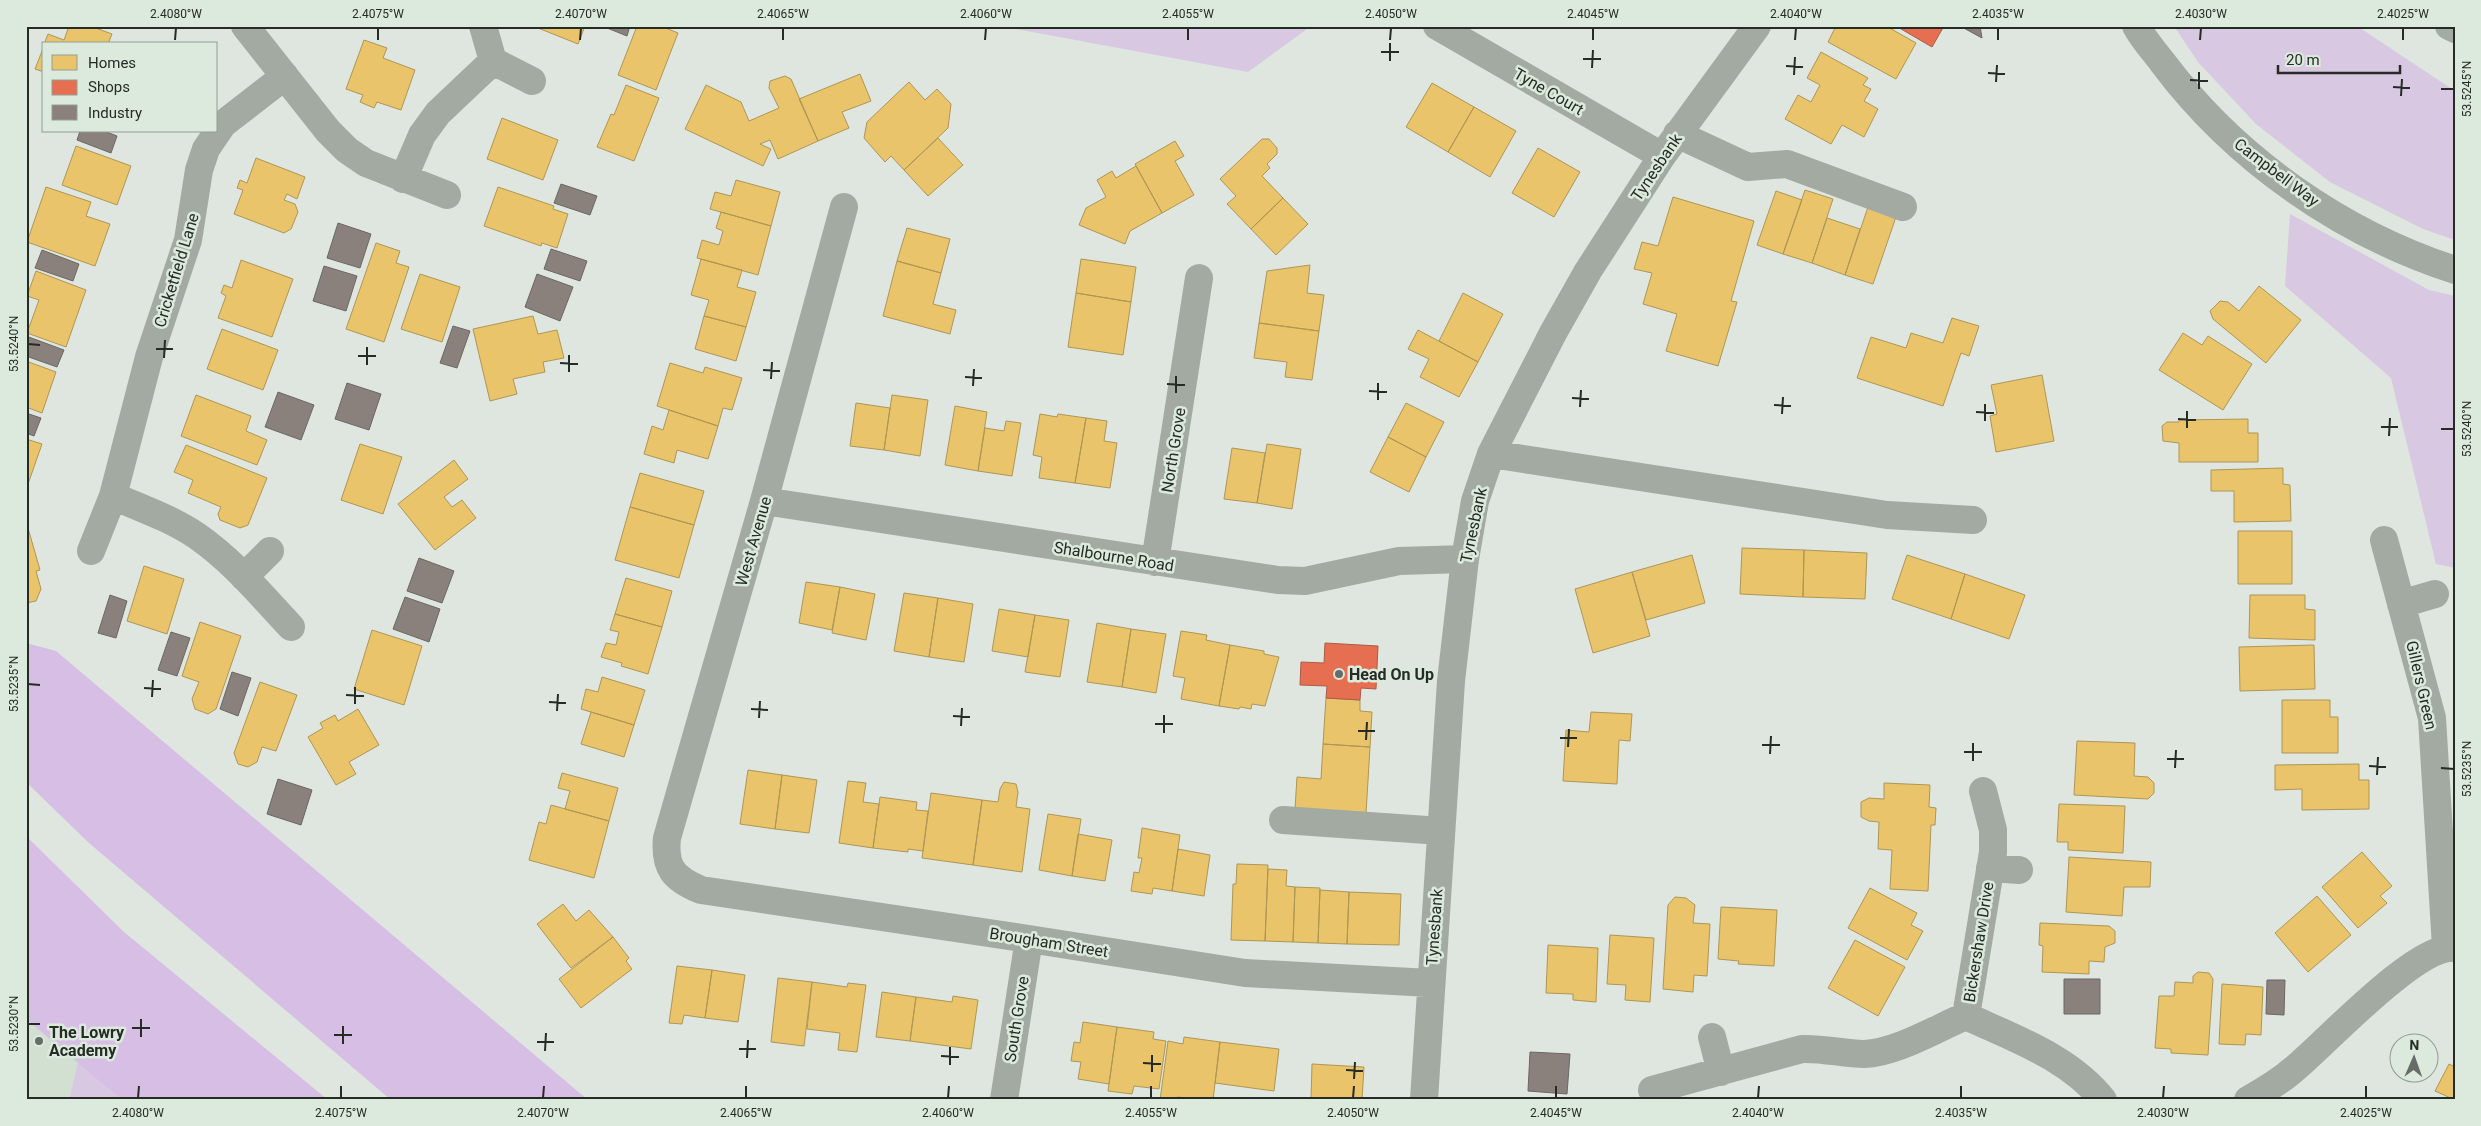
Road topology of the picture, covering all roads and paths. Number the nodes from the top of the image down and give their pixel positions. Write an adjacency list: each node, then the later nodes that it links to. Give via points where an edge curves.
1 (245, 26): 7 (street)
2 (484, 26): 6 (street)
3 (1437, 26): 12 (street, Tyne Court)
4 (1757, 26): 11 (street, Tynesbank)
5 (2136, 26): 17 (street, Campbell Way, via 2195,102 2234,142 2292,188 2365,234)
6 (493, 61): 8 (street); 13 (street, via 438,113 422,135)
7 (285, 76): 9 (street, Cricketfield Lane); 13 (street, via 347,150 366,163)
8 (532, 81)
9 (218, 131)
10 (218, 132): 20 (street, Cricketfield Lane, via 206,149 199,170 188,240 149,357)
11 (1678, 134): 12 (street, Tynesbank); 16 (street, via 1748,166 1787,164)
12 (1662, 156): 19 (street, Tynesbank, via 1575,294)
13 (403, 179): 14 (street)
14 (447, 195)
15 (844, 207): 21 (street, West Avenue)
16 (1903, 207)
17 (2455, 270)
18 (1199, 278): 27 (street, North Grove)
19 (1491, 454): 22 (street, via 1887,515); 26 (street, Tynesbank, via 1475,501)
20 (113, 496): 24 (street, Cricketfield Lane); 28 (street, via 196,536)
21 (764, 501): 27 (street, Shalbourne Road); 37 (street, West Avenue, via 667,838 665,855)
22 (1973, 520)
23 (2384, 540): 30 (street, Gillers Green)
24 (91, 551)
25 (270, 551): 28 (street)
26 (1465, 559): 27 (street, Shalbourne Road, via 1399,561 1305,581); 34 (street, Tynesbank, via 1451,681)
27 (1156, 562)
28 (244, 577): 31 (street)
29 (2435, 594): 30 (street)
30 (2402, 604): 39 (street, Gillers Green, via 2432,718)
31 (291, 628)
32 (1983, 791): 35 (street, Bickershaw Drive, via 1993,830)
33 (1283, 820): 34 (street)
34 (1440, 831): 40 (street, Tynesbank)
35 (1990, 868): 36 (street, Bickershaw Drive); 41 (street, Bickershaw Drive)
36 (2019, 870)
37 (674, 873): 38 (street, Brougham Street, via 684,883 700,890)
38 (1029, 939): 40 (street, Brougham Street, via 1245,973); 45 (street, South Grove)
39 (2450, 947): 48 (street, Gillers Green, via 2422,959 2377,992 2293,1070)
40 (1430, 983): 46 (street, Tynesbank)
41 (1966, 1016): 43 (street, Bickershaw Drive, via 1884,1052 1864,1054 1802,1049); 47 (street, Bickershaw Drive, via 2047,1054 2075,1072)
42 (1712, 1037): 43 (street)
43 (1720, 1072): 44 (street, Bickershaw Drive)
44 (1652, 1090)
45 (1004, 1100)
46 (1424, 1100)
47 (2103, 1100)
48 (2248, 1100)

